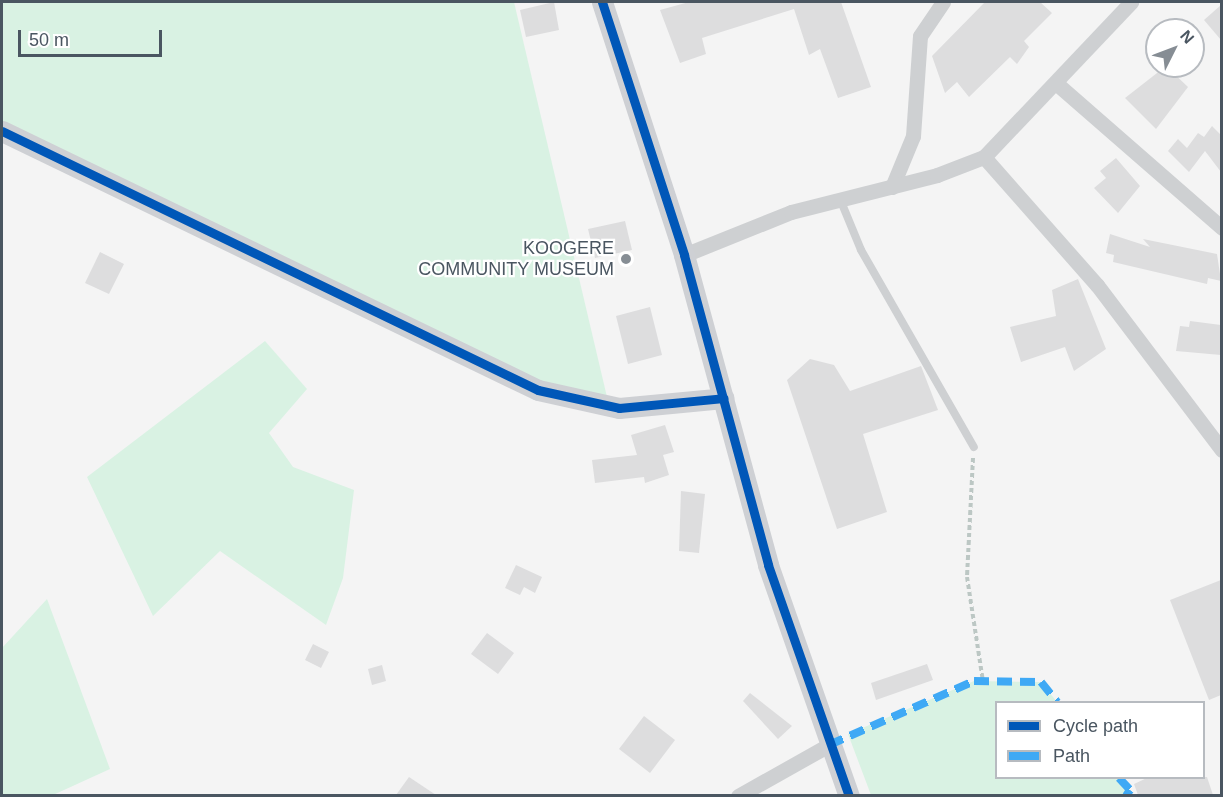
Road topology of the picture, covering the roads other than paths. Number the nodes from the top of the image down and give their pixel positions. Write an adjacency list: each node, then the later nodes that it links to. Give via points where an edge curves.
1 (603, 2): 10 (street)
2 (943, 2): 7 (street, via 920,36 913,136)
3 (1131, 2): 4 (street)
4 (1057, 84): 6 (street); 9 (street)
5 (2, 131): 11 (street, via 538,390 582,404 619,408)
6 (984, 157): 7 (street); 13 (street, via 1097,285)
7 (892, 187): 8 (street)
8 (840, 198): 10 (street); 12 (lane, via 861,250)
9 (1221, 228)
10 (684, 255): 11 (street)
11 (724, 398): 14 (street, via 768,564)
12 (974, 447)
13 (1221, 450)
14 (829, 745): 15 (street); 16 (street)
15 (738, 795)
16 (849, 795)

